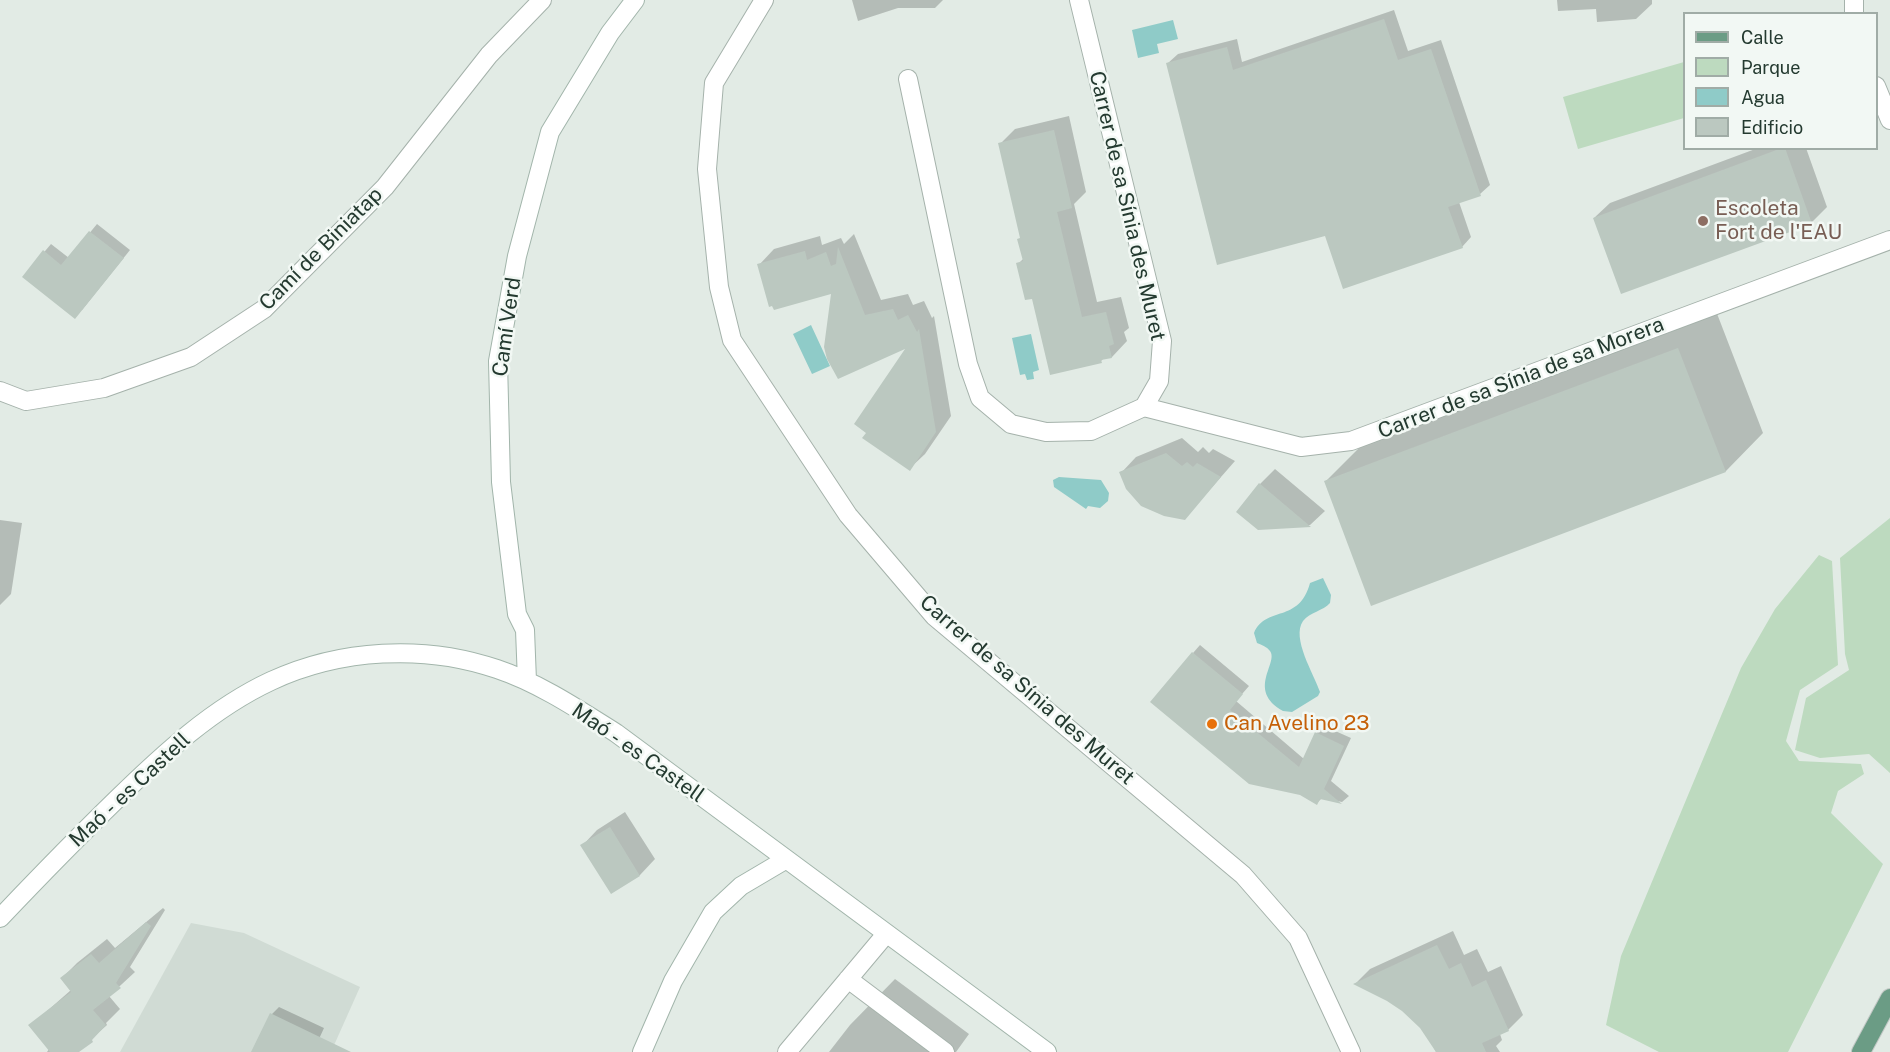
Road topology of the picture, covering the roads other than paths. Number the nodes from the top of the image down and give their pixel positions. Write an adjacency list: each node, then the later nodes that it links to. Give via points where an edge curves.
1 (542, 0): 9 (street, Camí de Biniatap, via 489,55 385,187 264,309 191,357 104,388 26,401)
2 (635, 0): 11 (street, Camí Verd, via 610,33 550,132 517,256 498,361 501,482 518,614 525,630)
3 (764, 0): 21 (street, Carrer de sa Sínia des Muret, via 714,83 707,169 719,287 732,340 848,515 934,616 1244,875 1298,938)
4 (1079, 0): 10 (street, Carrer de sa Sínia des Muret, via 1162,341 1159,381)
5 (908, 79): 10 (street, via 968,364 980,398 1011,424 1046,432 1091,431)
6 (1878, 91): 7 (street)
7 (1890, 120)
8 (1890, 240): 10 (street, Carrer de sa Sínia de sa Morera, via 1351,441 1301,447)
9 (0, 391)
10 (1144, 407)
11 (527, 681): 12 (street, Maó - es Castell, via 616,733); 13 (street, Maó - es Castell, via 456,658 391,653 330,660 271,681 246,694 157,760)
12 (786, 860): 14 (street, Maó - es Castell); 17 (street, via 741,886 713,912 673,981)
13 (0, 918)
14 (886, 934): 15 (street); 20 (street, Maó - es Castell)
15 (848, 979): 18 (street); 19 (street)
16 (1890, 998): 22 (main road)
17 (642, 1052)
18 (787, 1052)
19 (945, 1052)
20 (1047, 1052)
21 (1352, 1052)
22 (1861, 1052)

